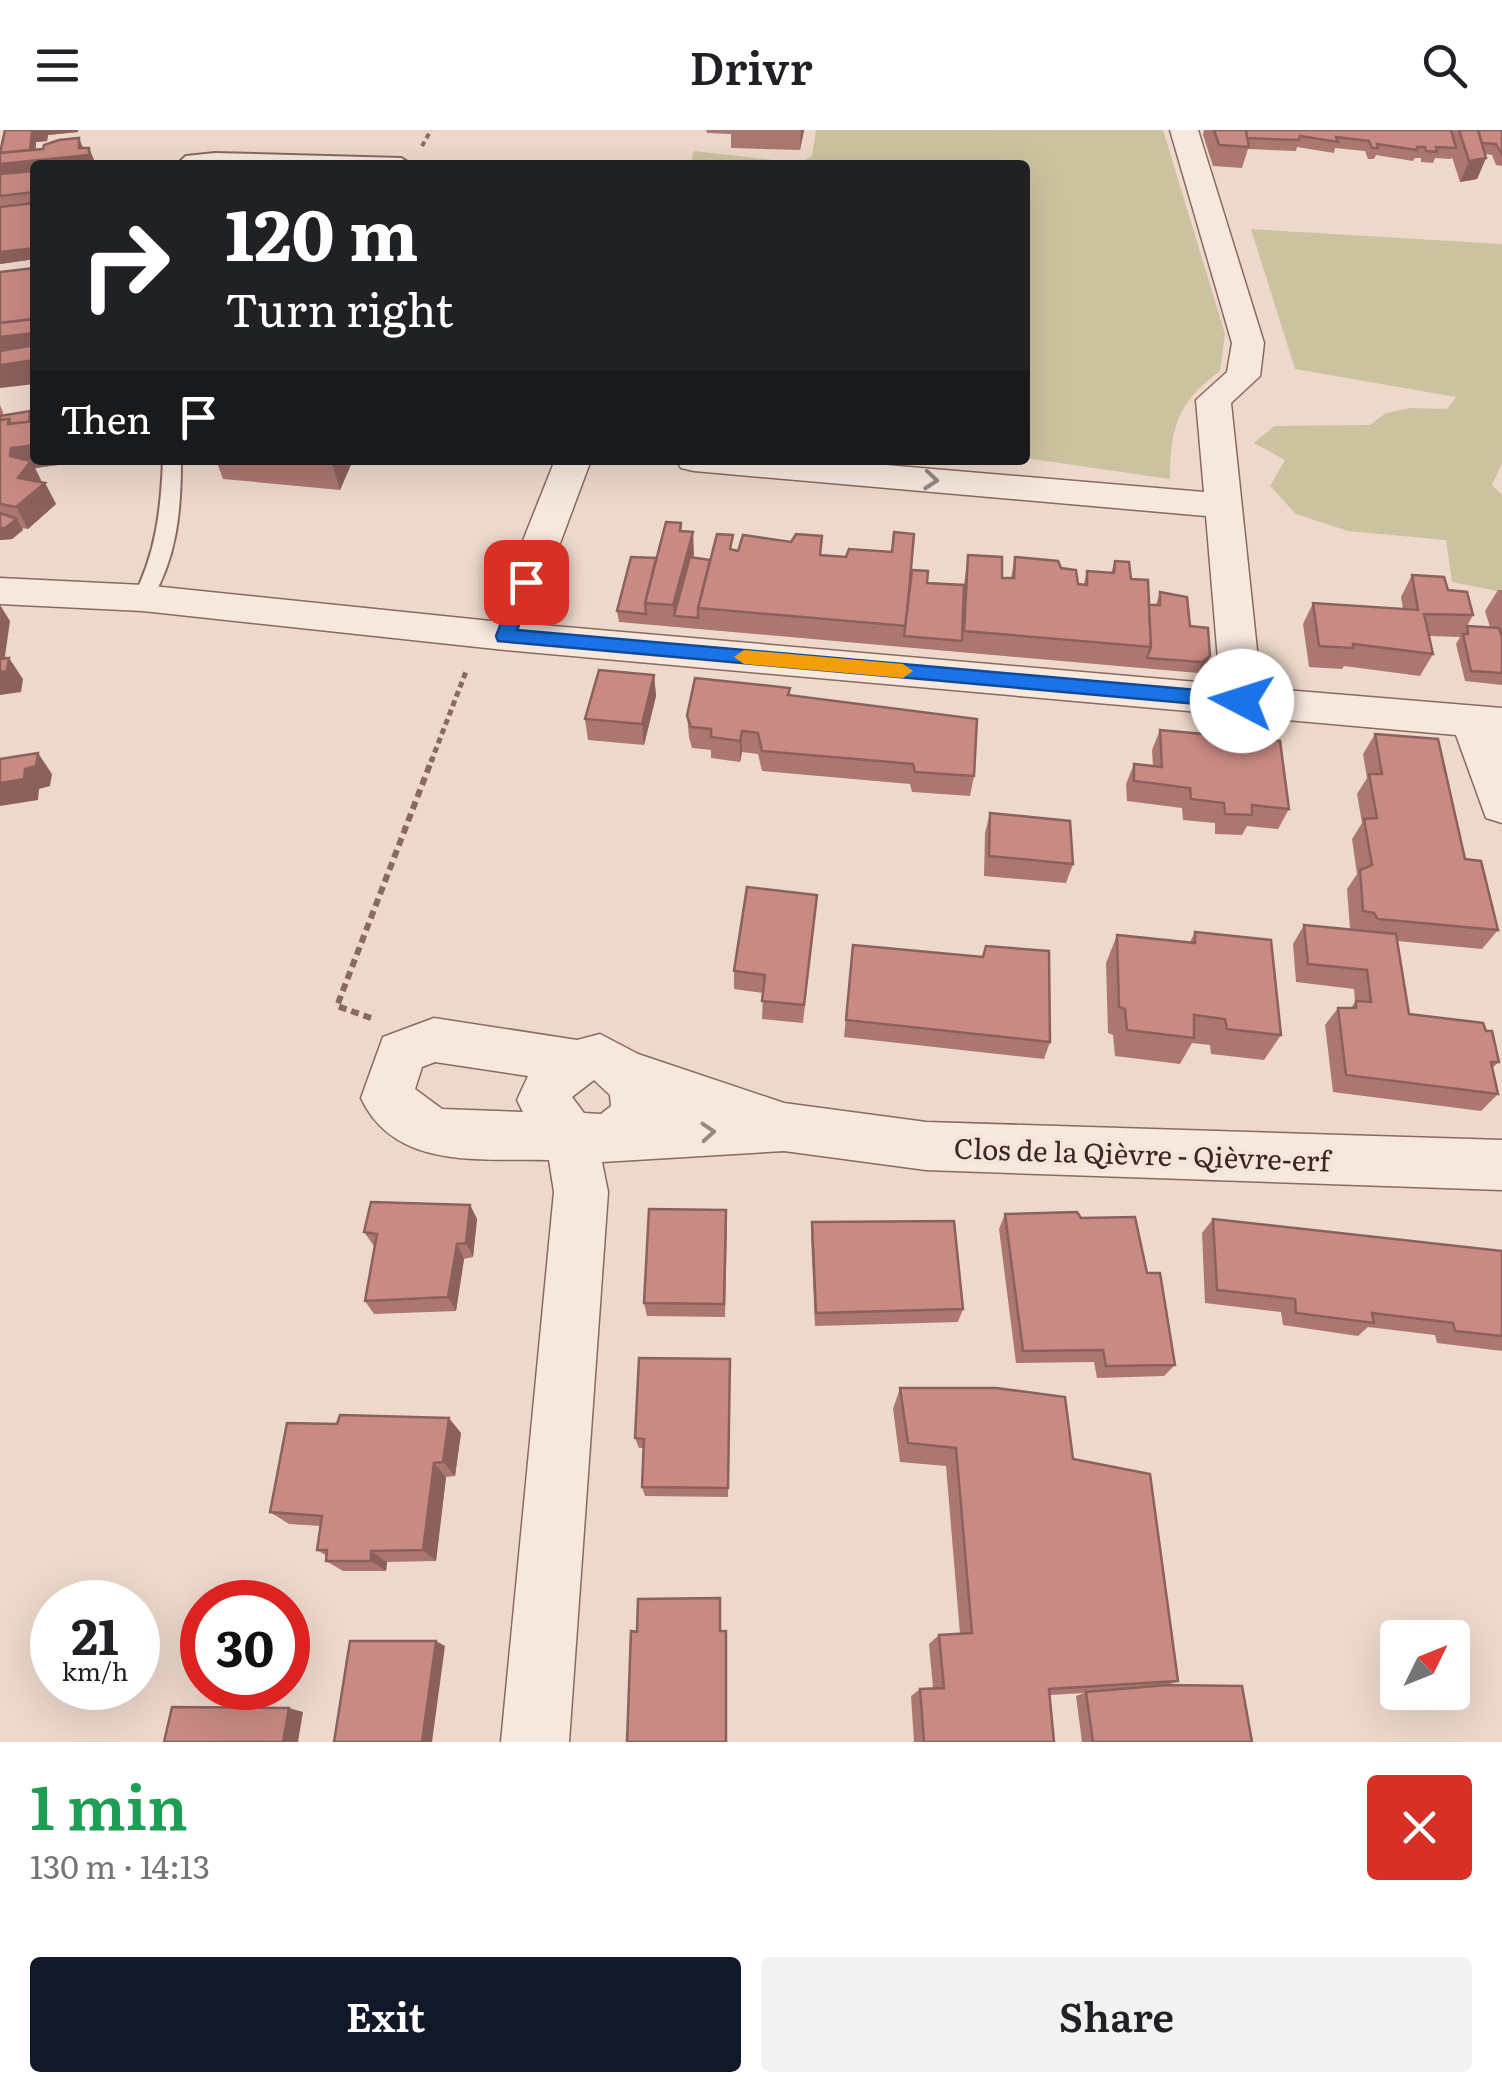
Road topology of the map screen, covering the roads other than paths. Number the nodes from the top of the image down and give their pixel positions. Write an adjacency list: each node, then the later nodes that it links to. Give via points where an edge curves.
1 (1184, 130): 7 (street, via 1248,343 1243,376 1213,400)
2 (190, 160): 3 (lane)
3 (308, 160)
4 (172, 465): 9 (lane, via 170,536)
5 (571, 465): 10 (street)
6 (751, 465): 7 (street, one-way to 7)
7 (1221, 506): 11 (street)
8 (0, 590): 9 (street)
9 (144, 598): 10 (street)
10 (505, 636): 11 (street)
11 (1242, 701): 12 (street)
12 (1487, 723): 13 (street)
13 (1502, 806)
14 (573, 1061): 15 (street, Clos de la Qièvre - Qièvre-erf, via 600,1056); 17 (street, via 553,1078 543,1100); 17 (street, Clos de la Qièvre - Qièvre-erf, via 434,1040 401,1052 387,1098 433,1133)
15 (627, 1073): 16 (street, Clos de la Qièvre - Qièvre-erf); 17 (street, via 640,1096 636,1118)
16 (784, 1126): 17 (street, Clos de la Qièvre - Qièvre-erf, one-way to 16); 18 (street, Clos de la Qièvre - Qièvre-erf, via 926,1146)
17 (590, 1138): 19 (street, via 580,1192)
18 (1502, 1165)
19 (535, 1742)

